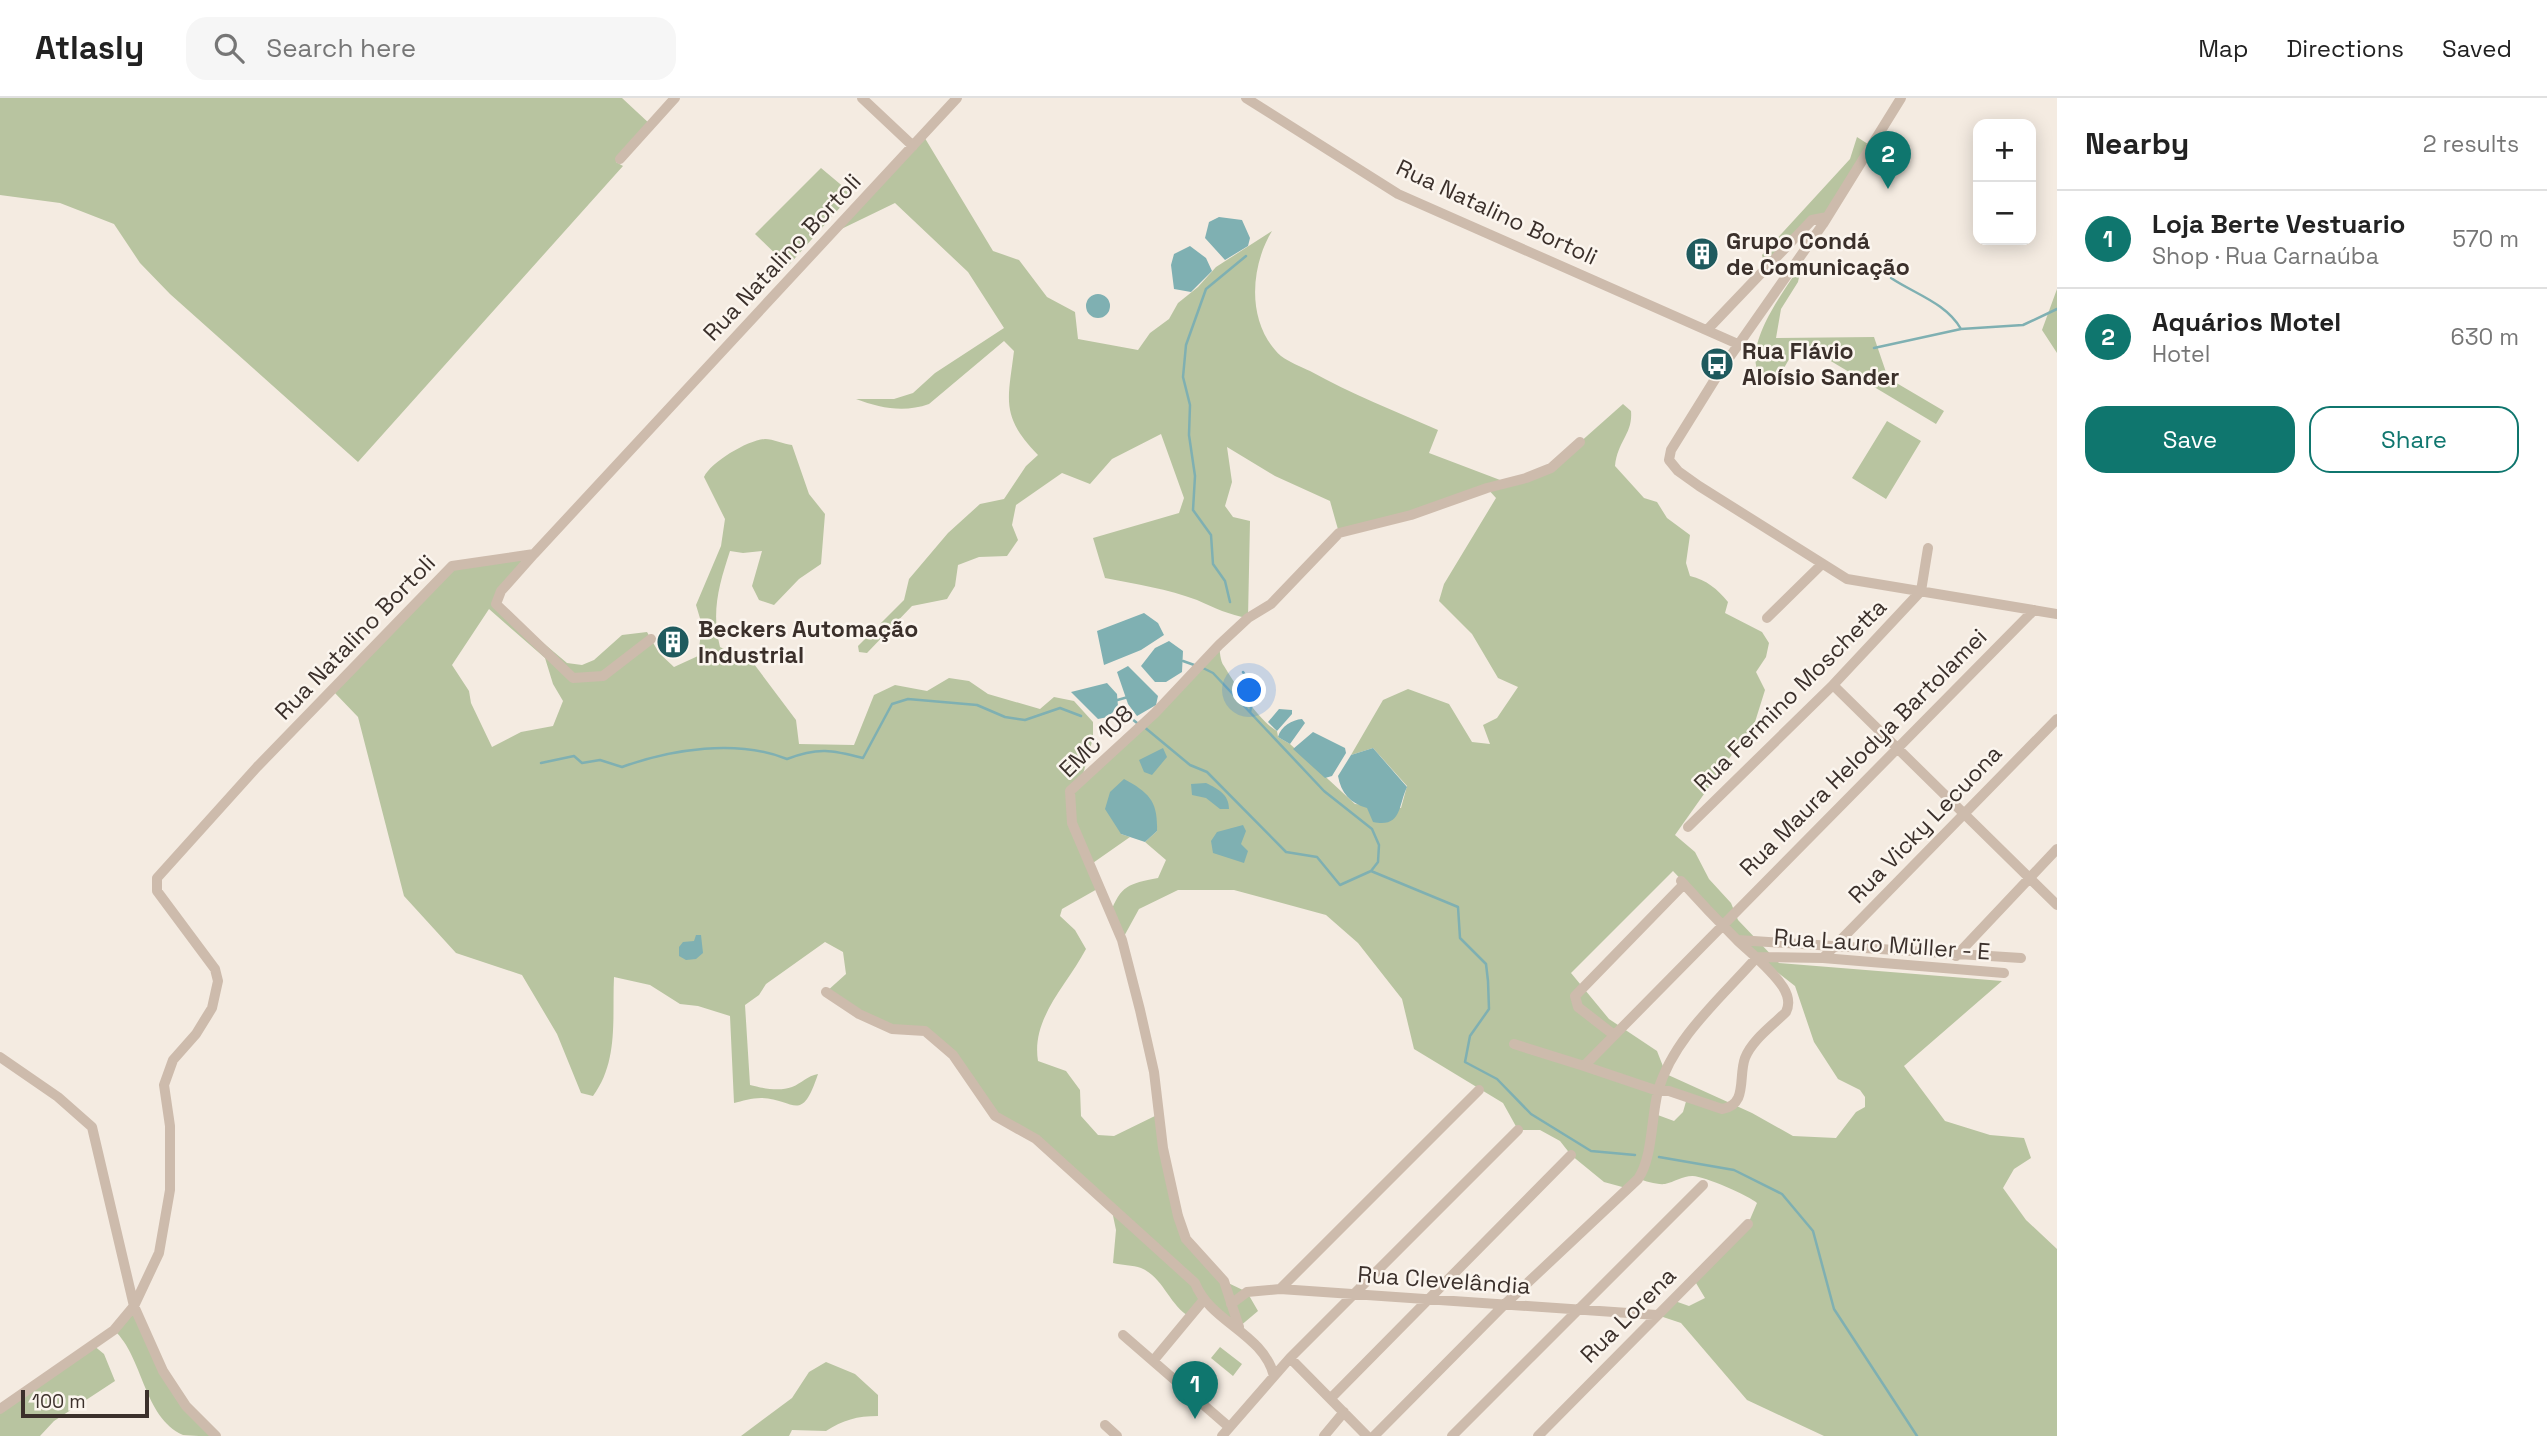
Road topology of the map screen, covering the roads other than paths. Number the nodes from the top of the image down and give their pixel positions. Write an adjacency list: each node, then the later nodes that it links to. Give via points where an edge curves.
1 (676, 98): 7 (street)
2 (862, 98): 6 (street)
3 (957, 98): 6 (street, Rua Natalino Bortoli)
4 (1246, 98): 9 (street, Rua Natalino Bortoli, via 1398,194)
5 (1901, 98): 8 (street)
6 (913, 146): 13 (street, Rua Natalino Bortoli)
7 (620, 159)
8 (1826, 220): 9 (street, via 1812,220); 10 (street)
9 (1707, 330): 10 (street, Rua Natalino Bortoli)
10 (1740, 345): 14 (street, via 1678,438 1669,460 1699,486)
11 (1580, 442): 52 (street, EMC 108, via 1551,468 1527,478 1339,533 1271,604 1248,618 1070,791 1072,823 1122,940 1140,1010 1178,1216 1186,1239 1224,1281)
12 (1928, 548): 15 (street)
13 (534, 554): 19 (street, via 501,591 496,604 573,678 603,676); 54 (street, Rua Natalino Bortoli, via 453,566 257,767 157,878 157,891 215,968 218,981 212,1008 168,1070 164,1085 170,1126 170,1190 159,1253)
14 (1821, 565): 15 (street, via 1864,584); 18 (street)
15 (1921, 592): 16 (street); 20 (street, Rua Fermino Moschetta)
16 (2034, 610): 17 (street); 22 (street, Rua Maura Helodya Bartolamei)
17 (2057, 614)
18 (1767, 618)
19 (651, 639)
20 (1833, 685): 22 (street); 24 (street, Rua Fermino Moschetta)
21 (2057, 719): 23 (street, Rua Vicky Lecuona)
22 (1899, 749): 23 (street); 28 (street, Rua Maura Helodya Bartolamei)
23 (1964, 813): 26 (street); 30 (street, Rua Vicky Lecuona)
24 (1688, 827)
25 (2057, 849): 26 (street)
26 (2029, 877): 27 (street); 31 (street)
27 (2057, 905)
28 (1721, 923): 29 (street); 38 (street, Rua Maura Helodya Bartolamei); 38 (street, via 1682,883 1575,996 1578,1007)
29 (1738, 940): 30 (street, Rua Lauro Müller - E); 32 (street)
30 (1834, 947): 31 (street, Rua Lauro Müller - E); 33 (street, Rua Vicky Lecuona)
31 (1958, 954): 34 (street, Rua Lauro Müller - E); 35 (street)
32 (1757, 957): 33 (street, Rua Lauro Müller - E); 43 (street, via 1681,1043); 43 (street, via 1782,986 1789,1006 1745,1058 1739,1097 1722,1109)
33 (1823, 958): 35 (street, Rua Lauro Müller - E)
34 (2021, 958)
35 (1944, 969): 36 (street, Rua Lauro Müller - E)
36 (2004, 973)
37 (826, 992): 51 (street, via 892,1029 925,1031 953,1055 995,1116 1045,1147 1195,1283)
38 (1614, 1035): 41 (street, Rua Maura Helodya Bartolamei)
39 (1514, 1044): 41 (street)
40 (0, 1057): 54 (street, via 92,1127)
41 (1584, 1066): 43 (street)
42 (1479, 1090): 48 (street)
43 (1658, 1091): 53 (street, via 1647,1166)
44 (1518, 1130): 49 (street)
45 (1571, 1155): 50 (street)
46 (1703, 1185): 55 (street)
47 (1748, 1224): 56 (street, Rua Lorena)
48 (1280, 1289): 49 (street, Rua Clevelândia); 52 (street, Rua Clevelândia, via 1247,1292)
49 (1355, 1294): 50 (street, Rua Clevelândia); 59 (street)
50 (1428, 1300): 53 (street, Rua Clevelândia); 62 (street)
51 (1202, 1301): 57 (street); 60 (street)
52 (1231, 1304): 57 (street, EMC 108)
53 (1504, 1305): 55 (street, Rua Clevelândia); 72 (street)
54 (134, 1306): 63 (street, Rua Natalino Bortoli, via 114,1330); 67 (street, via 163,1371 186,1406)
55 (1578, 1310): 56 (street, Rua Clevelândia); 73 (street)
56 (1657, 1315): 74 (street, Rua Lorena)
57 (1239, 1327): 61 (street, via 1272,1365)
58 (1123, 1335): 60 (street)
59 (1290, 1358): 61 (street); 62 (street)
60 (1153, 1361): 66 (street)
61 (1275, 1376): 66 (street)
62 (1331, 1398): 64 (street)
63 (0, 1409)
64 (1344, 1412): 70 (street); 71 (street)
65 (1105, 1425): 68 (street)
66 (1230, 1427): 69 (street)
67 (216, 1436)
68 (1117, 1436)
69 (1222, 1436)
70 (1324, 1436)
71 (1367, 1436)
72 (1374, 1436)
73 (1452, 1436)
74 (1538, 1436)

